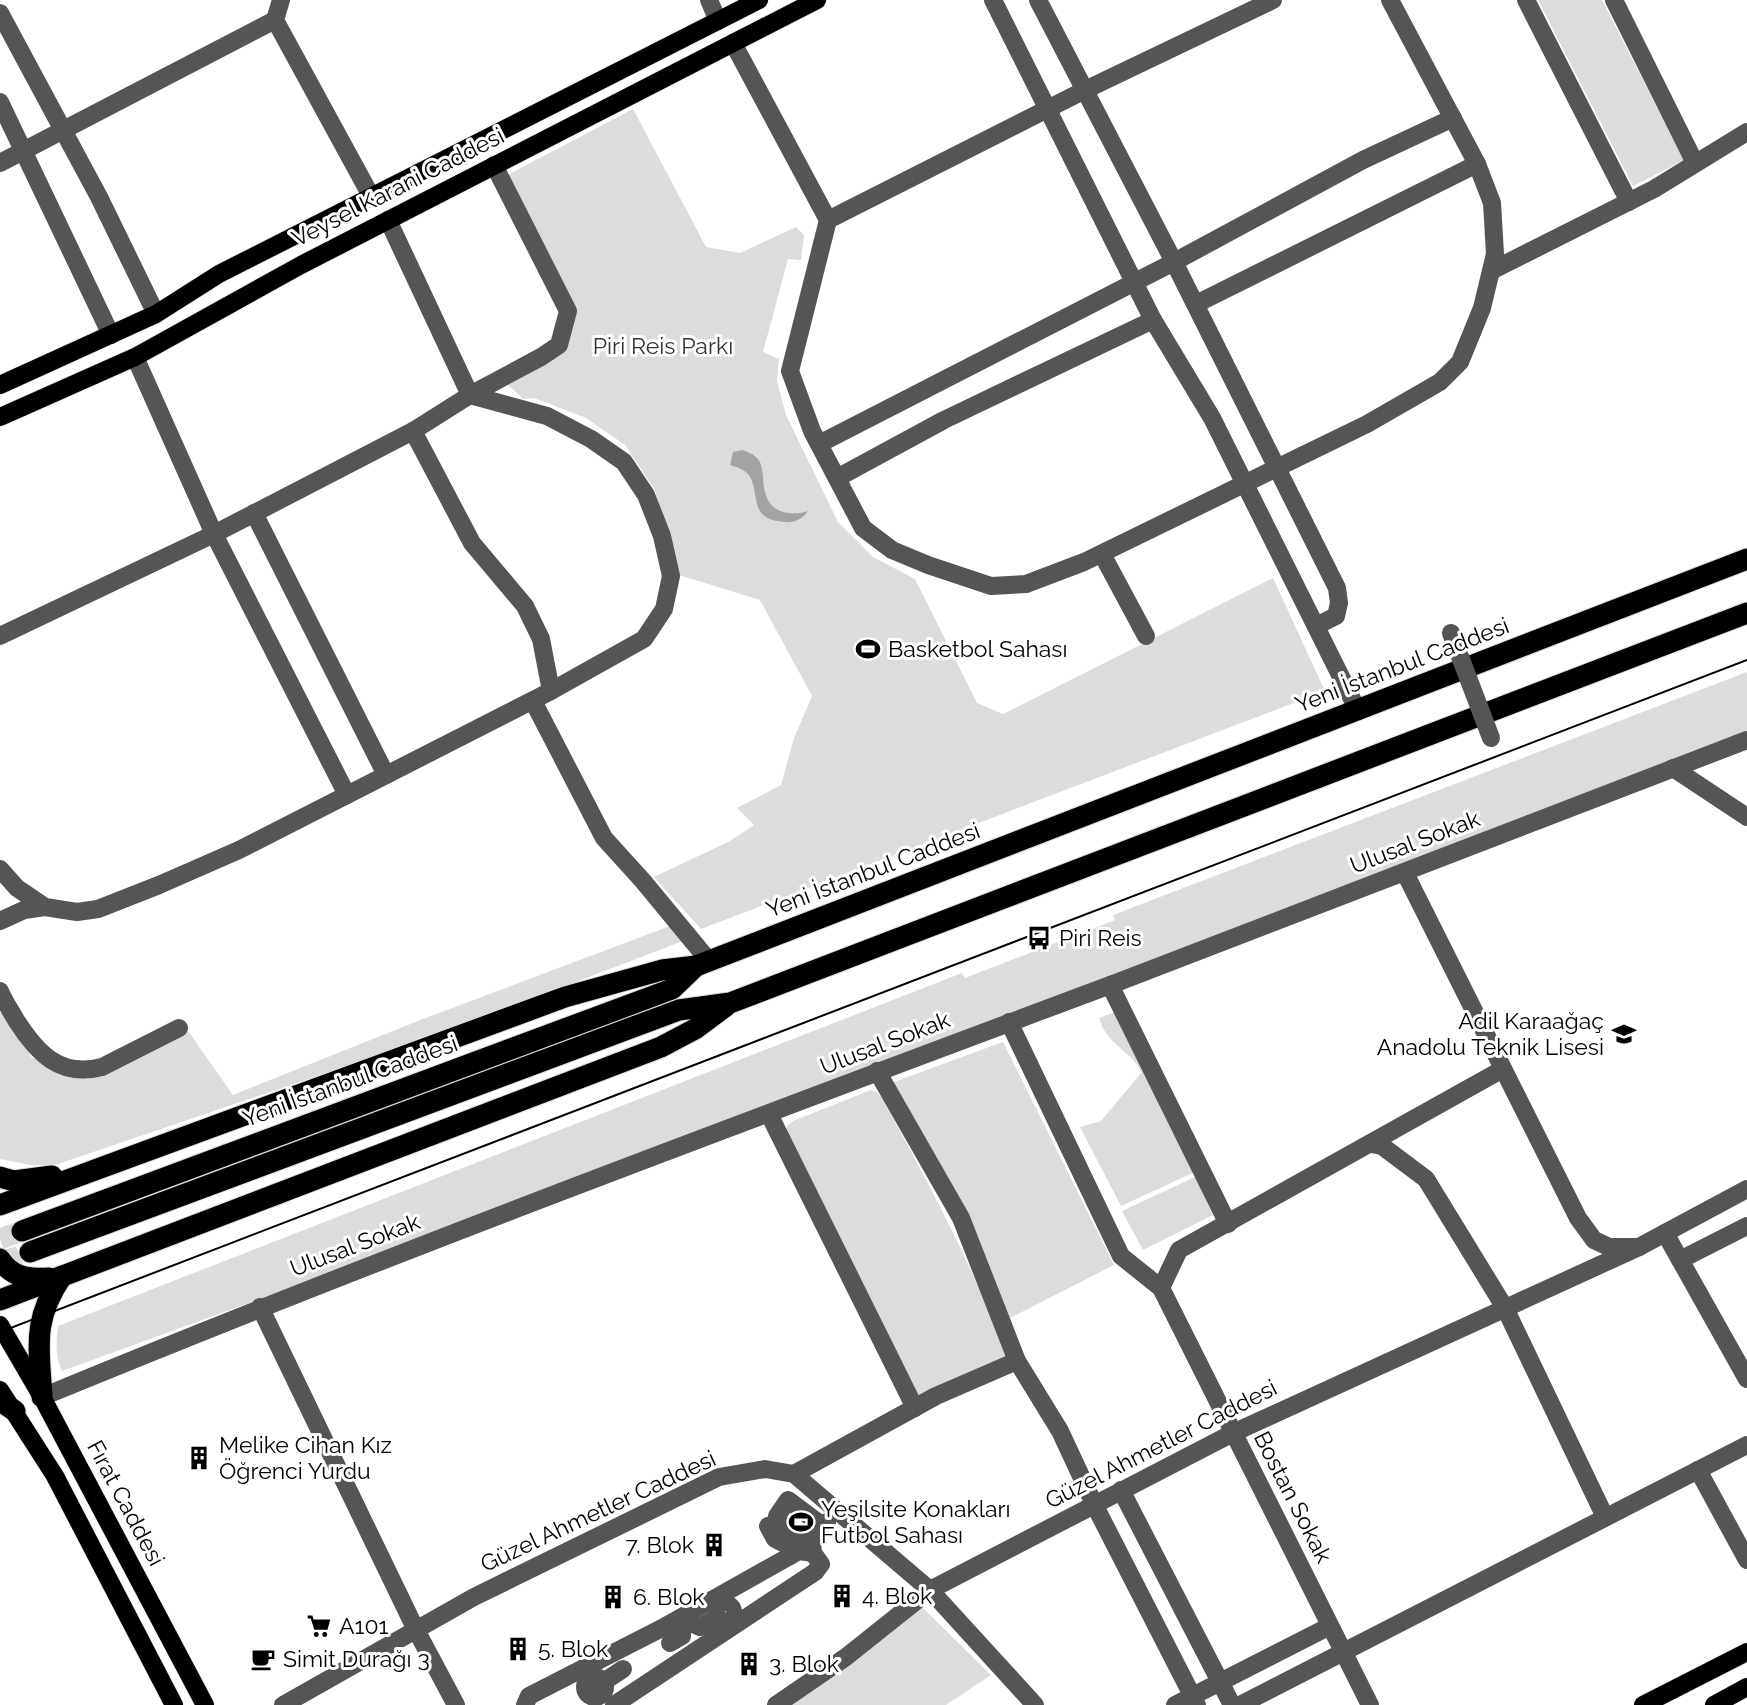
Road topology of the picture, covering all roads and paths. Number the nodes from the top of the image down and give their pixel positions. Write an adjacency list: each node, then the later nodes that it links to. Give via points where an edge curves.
1 (7, 0): 12 (street)
2 (281, 0): 14 (street)
3 (709, 0): 15 (street)
4 (759, 0): 15 (main road, Veysel Karani Caddesi)
5 (817, 0): 16 (main road, Veysel Karani Caddesi)
6 (993, 0): 19 (street)
7 (1038, 0): 17 (street)
8 (1273, 0): 17 (street)
9 (1390, 0): 20 (street)
10 (1525, 0): 29 (street)
11 (1614, 0): 25 (street)
12 (0, 4)
13 (0, 13): 21 (street)
14 (275, 20): 21 (street); 28 (street)
15 (718, 20): 28 (main road, Veysel Karani Caddesi)
16 (733, 43): 27 (main road, Veysel Karani Caddesi); 31 (street)
17 (1083, 90): 19 (street); 32 (street)
18 (0, 102): 23 (street)
19 (1048, 109): 31 (street); 34 (street)
20 (1453, 118): 26 (street); 32 (street, via 1363,160)
21 (65, 131): 23 (street); 36 (street)
22 (1747, 132): 25 (street)
23 (24, 153): 24 (street); 38 (street)
24 (0, 163)
25 (1695, 163): 29 (street)
26 (1477, 164): 33 (street, via 1492,203); 35 (street)
27 (494, 165): 30 (main road, Veysel Karani Caddesi); 41 (street, via 568,310 559,345)
28 (371, 196): 36 (main road, Veysel Karani Caddesi, via 219,274)
29 (1629, 202): 33 (street)
30 (388, 220): 39 (main road, Veysel Karani Caddesi); 41 (street)
31 (828, 220): 44 (street, via 790,370)
32 (1174, 262): 34 (street); 35 (street)
33 (1490, 271): 45 (street, via 1482,308 1460,362 1440,382)
34 (1134, 282): 37 (street); 44 (street)
35 (1196, 304): 45 (street)
36 (156, 314): 38 (main road, Veysel Karani Caddesi)
37 (1153, 320): 46 (street, via 944,420); 47 (street)
38 (111, 335): 40 (main road, Veysel Karani Caddesi)
39 (135, 357): 42 (main road, Veysel Karani Caddesi); 49 (street)
40 (0, 384)
41 (470, 395): 43 (street); 57 (street, via 547,416 624,462 646,495 662,536 671,576 664,609 644,639)
42 (0, 416)
43 (413, 431): 48 (street); 57 (street, via 472,543 525,606 541,639)
44 (819, 444): 46 (street)
45 (1276, 468): 47 (street); 53 (street, via 1337,588 1336,616)
46 (837, 478): 50 (street, via 863,528 892,550 991,586 1026,583)
47 (1245, 483): 50 (street); 53 (street)
48 (254, 513): 49 (street); 63 (street)
49 (214, 534): 55 (street); 64 (street)
50 (1102, 554): 56 (street)
51 (1747, 559): 59 (highway, Yeni İstanbul Caddesi)
52 (1747, 613): 73 (highway, Yeni İstanbul Caddesi)
53 (1316, 626): 59 (street)
54 (1451, 633): 60 (street, bridge)
55 (0, 635)
56 (1146, 636)
57 (551, 691): 58 (street)
58 (533, 701): 63 (street); 70 (street, via 604,838 643,881)
59 (1358, 711): 70 (highway, Yeni İstanbul Caddesi)
60 (1491, 738)
61 (1747, 740): 62 (street, Ulusal Sokak)
62 (1673, 768): 65 (street); 67 (street, Ulusal Sokak)
63 (386, 775): 64 (street)
64 (347, 795): 68 (street, via 239,850 98,909 77,912)
65 (1747, 817)
66 (1, 873): 68 (street)
67 (1405, 873): 71 (street, Ulusal Sokak); 76 (street)
68 (45, 906): 69 (street)
69 (0, 921)
70 (702, 964): 80 (highway, via 662,970 565,998); 87 (highway, Yeni İstanbul Caddesi, via 672,989)
71 (1110, 985): 74 (street, Ulusal Sokak); 85 (street)
72 (2, 1002): 75 (street, via 31,1044 65,1067 102,1067)
73 (730, 1003): 90 (highway, Yeni İstanbul Caddesi, via 679,1010); 93 (highway, via 661,1047)
74 (1009, 1022): 77 (street, Ulusal Sokak); 94 (street, Bostan Sokak, via 1121,1256)
75 (179, 1028)
76 (1503, 1069): 79 (street); 89 (street, via 1578,1218 1594,1240 1609,1247)
77 (877, 1071): 78 (street, Ulusal Sokak); 99 (street, via 961,1218)
78 (769, 1114): 96 (street, Ulusal Sokak); 103 (street)
79 (1371, 1144): 85 (street); 97 (street, via 1382,1146 1426,1179)
80 (85, 1172): 81 (highway, via 14,1181); 83 (highway)
81 (0, 1177)
82 (1747, 1189): 88 (street, Güzel Ahmetler Caddesi)
83 (10, 1201): 84 (highway)
84 (0, 1215)
85 (1228, 1224): 94 (street, via 1179,1250)
86 (1747, 1226): 92 (street)
87 (22, 1231)
88 (1665, 1233): 89 (street, Güzel Ahmetler Caddesi); 92 (street)
89 (1639, 1247): 97 (street, Güzel Ahmetler Caddesi)
90 (30, 1252)
91 (0, 1259): 93 (highway, via 16,1275)
92 (1680, 1260): 100 (street)
93 (59, 1277): 95 (highway); 102 (highway, via 39,1324)
94 (1161, 1288): 105 (street, Bostan Sokak)
95 (0, 1300)
96 (260, 1307): 102 (street, Ulusal Sokak); 122 (street)
97 (1505, 1308): 105 (street, Güzel Ahmetler Caddesi); 111 (street)
98 (0, 1325): 102 (main road, Fırat Caddesi)
99 (1017, 1361): 103 (street); 110 (street, via 1060,1431)
100 (1747, 1379)
101 (0, 1390): 104 (main road)
102 (42, 1397): 136 (main road, Fırat Caddesi)
103 (915, 1408): 108 (street)
104 (5, 1409): 135 (main road, via 74,1511)
105 (1234, 1433): 109 (street, Güzel Ahmetler Caddesi); 121 (street, Bostan Sokak)
106 (1747, 1445): 107 (street)
107 (1698, 1469): 111 (street); 115 (street)
108 (794, 1474): 117 (street); 122 (street, Güzel Ahmetler Caddesi, via 765,1469 719,1477)
109 (1121, 1490): 110 (street, Güzel Ahmetler Caddesi); 130 (street)
110 (1094, 1504): 117 (street, Güzel Ahmetler Caddesi); 134 (street)
111 (1605, 1517): 125 (street)
112 (778, 1522): 113 (street); 113 (street, via 788,1500 825,1524); 114 (street, via 768,1525 775,1539 791,1547)
113 (812, 1548): 114 (street); 118 (street, via 821,1564)
114 (790, 1556): 116 (street)
115 (1747, 1560)
116 (751, 1578): 119 (street); 120 (street)
117 (930, 1590): 141 (street, Güzel Ahmetler Caddesi); 142 (street)
118 (782, 1595): 119 (street, via 777,1591); 120 (street)
119 (754, 1597): 120 (street)
120 (726, 1612): 123 (street); 123 (street, via 700,1627 689,1622); 127 (street)
121 (1330, 1626): 125 (street, Bostan Sokak); 130 (street)
122 (415, 1628): 137 (street, Güzel Ahmetler Caddesi); 138 (street)
123 (671, 1636): 124 (street); 127 (street)
124 (614, 1651): 128 (street); 129 (street)
125 (1343, 1651): 145 (street); 146 (street, Bostan Sokak)
126 (1747, 1652): 147 (main road)
127 (680, 1660): 132 (street)
128 (623, 1670): 132 (street); 133 (street)
129 (567, 1677): 133 (street); 139 (street, via 529,1696)
130 (1220, 1682): 134 (street); 144 (street)
131 (1747, 1687): 148 (main road)
132 (634, 1693): 140 (street)
133 (582, 1699)
134 (1195, 1701): 143 (street)
135 (174, 1705)
136 (205, 1705)
137 (283, 1705)
138 (456, 1705)
139 (525, 1705)
140 (614, 1705)
141 (776, 1705)
142 (1035, 1705)
143 (1175, 1705)
144 (1232, 1705)
145 (1240, 1705)
146 (1370, 1705)
147 (1643, 1705)
148 (1714, 1705)

